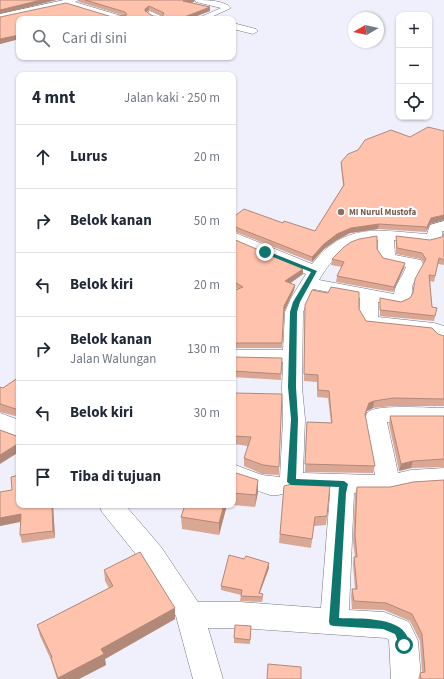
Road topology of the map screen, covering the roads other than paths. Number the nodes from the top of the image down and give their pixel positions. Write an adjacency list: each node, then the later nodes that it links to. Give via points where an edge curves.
1 (199, 0): 3 (street)
2 (71, 1): 4 (street); 6 (street)
3 (214, 1): 5 (street, via 227,8)
4 (114, 16)
5 (206, 16)
6 (0, 17)
7 (236, 27): 8 (street)
8 (254, 31)
9 (444, 226): 10 (street, via 434,228 434,238 429,239)
10 (386, 235): 12 (street, via 364,236 345,242 326,256); 13 (street, via 387,257 412,262 415,265 404,285 401,301)
11 (236, 239): 12 (street)
12 (311, 277): 13 (street); 16 (street, via 296,302)
13 (369, 296): 14 (street, via 368,315 372,322 434,329 442,332)
14 (444, 336)
15 (236, 356): 16 (street)
16 (293, 356): 22 (street)
17 (444, 415): 24 (street, via 376,417)
18 (0, 421): 19 (street)
19 (16, 428)
20 (236, 475): 22 (street, via 274,486 285,487)
21 (444, 477): 24 (street, via 411,479)
22 (291, 482): 23 (street)
23 (344, 484): 24 (street); 27 (street)
24 (388, 484)
25 (113, 508): 26 (street)
26 (201, 614): 27 (street); 28 (street)
27 (334, 622): 29 (street, via 384,625 398,631 404,645)
28 (208, 679)
29 (406, 679)

